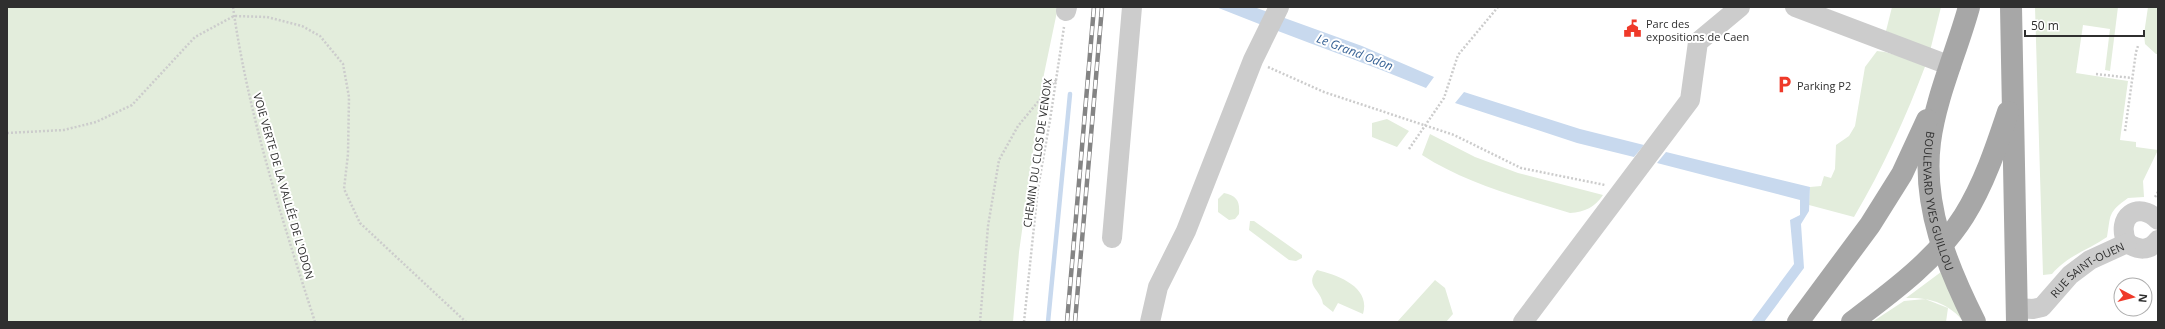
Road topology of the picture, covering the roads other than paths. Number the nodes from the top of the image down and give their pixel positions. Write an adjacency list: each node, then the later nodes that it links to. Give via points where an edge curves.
1 (1132, 7): 10 (street)
2 (1740, 7): 16 (street, via 1698,42 1690,100)
3 (1795, 7): 7 (street, via 1928,57)
4 (1970, 7): 7 (main road, BOULEVARD YVES GUILLOU)
5 (2011, 7): 8 (main road)
6 (1275, 17): 15 (street, via 1253,60 1186,231 1158,287)
7 (1950, 68): 13 (main road, BOULEVARD YVES GUILLOU, via 1930,141 1931,203); 17 (main road, via 1902,174 1870,225)
8 (2013, 100): 13 (main road, via 1988,170 1964,217); 14 (main road)
9 (2158, 220): 11 (street, RUE SAINT-OUEN, via 2142,210 2132,213 2122,225)
10 (1112, 238)
11 (2125, 240): 12 (street, RUE SAINT-OUEN, via 2137,249 2148,248); 14 (street, RUE SAINT-OUEN, via 2070,275 2042,306)
12 (2158, 240)
13 (1941, 245): 18 (main road, via 1903,283); 19 (main road, BOULEVARD YVES GUILLOU)
14 (2017, 315)
15 (1150, 322)
16 (1523, 322)
17 (1798, 322)
18 (1852, 322)
19 (1975, 322)

